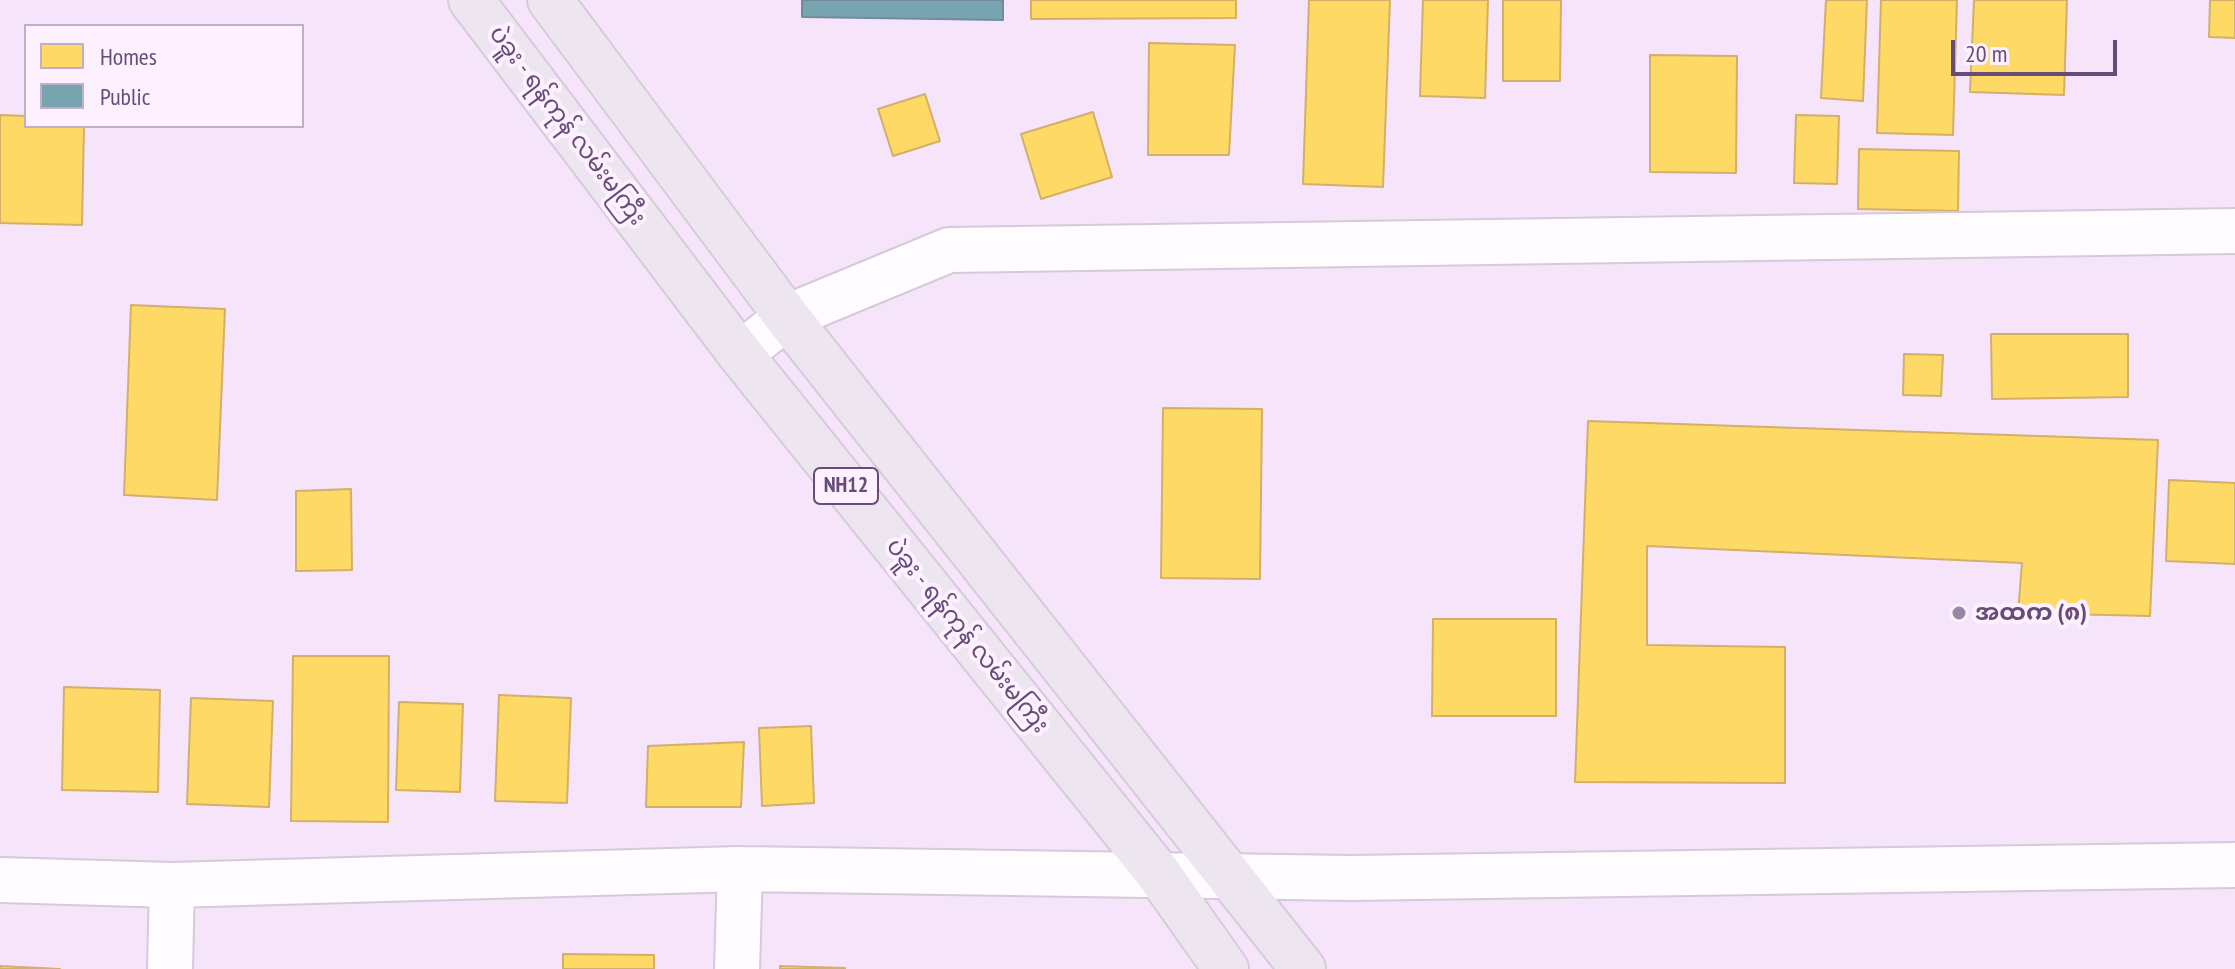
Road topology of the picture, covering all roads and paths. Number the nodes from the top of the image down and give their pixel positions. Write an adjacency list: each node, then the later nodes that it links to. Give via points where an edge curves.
1 (471, 0): 5 (highway, ပဲခူး - ရန်ကုန် လမ်းမကြီး / NH12)
2 (550, 0): 4 (highway, NH12)
3 (2235, 231): 4 (street, via 949,250)
4 (787, 317): 5 (street); 9 (highway, NH12)
5 (740, 354): 8 (highway, ပဲခူး - ရန်ကုန် လမ်းမကြီး / NH12)
6 (2235, 865): 9 (street, via 1350,878)
7 (740, 869): 8 (street); 11 (street); 13 (street)
8 (1158, 873): 9 (street); 14 (highway, ပဲခူး - ရန်ကုန် လမ်းမကြီး / NH12)
9 (1228, 874): 15 (highway, NH12)
10 (0, 880): 11 (street)
11 (172, 885): 12 (street)
12 (170, 969)
13 (737, 969)
14 (1226, 969)
15 (1303, 969)

